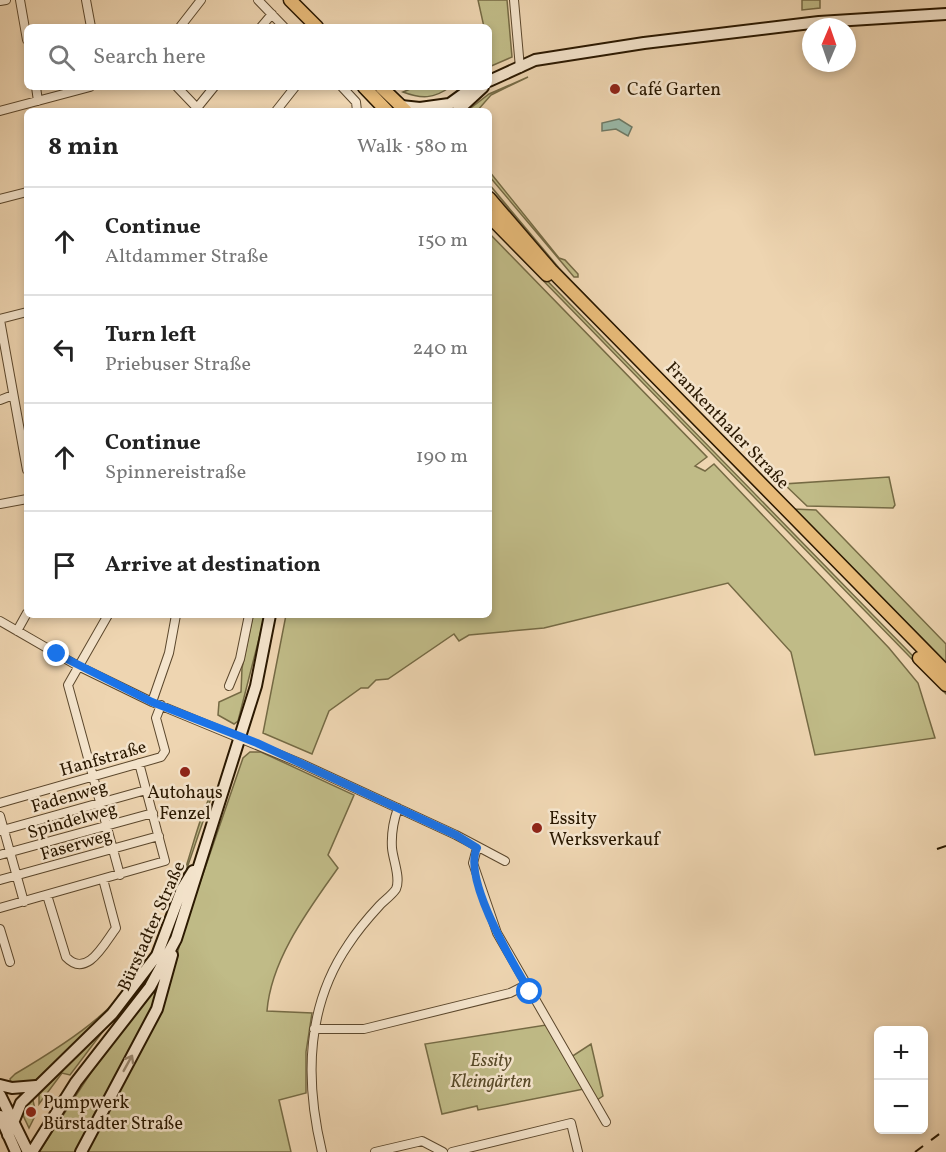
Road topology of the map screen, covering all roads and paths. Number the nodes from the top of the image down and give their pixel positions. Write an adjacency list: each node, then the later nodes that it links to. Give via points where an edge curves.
1 (6, 0): 9 (street)
2 (20, 0): 12 (street)
3 (86, 0): 13 (street)
4 (201, 0): 14 (street)
5 (258, 0): 10 (street)
6 (279, 0): 17 (main road)
7 (290, 0): 18 (main road)
8 (514, 0): 19 (street)
9 (0, 1)
10 (272, 14): 15 (street); 16 (street)
11 (946, 14): 19 (main road, via 709,34 535,60)
12 (24, 24)
13 (90, 24)
14 (182, 24)
15 (264, 24)
16 (281, 24)
17 (303, 24)
18 (314, 24)
19 (520, 68): 20 (main road)
20 (492, 80)
21 (36, 90): 31 (street)
22 (79, 90): 31 (street)
23 (180, 90): 32 (street)
24 (212, 90): 33 (street)
25 (293, 90): 34 (street)
26 (345, 90): 35 (street)
27 (367, 90): 36 (main road)
28 (384, 90): 37 (main road)
29 (470, 90): 39 (main road)
30 (478, 90): 40 (main road)
31 (38, 101): 41 (street)
32 (198, 108)
33 (200, 108)
34 (278, 108)
35 (358, 108)
36 (382, 108)
37 (404, 108): 38 (main road)
38 (420, 108)
39 (450, 108)
40 (451, 108)
41 (0, 111)
42 (24, 193): 43 (street)
43 (0, 199)
44 (492, 201): 61 (main road, Frankenthaler Straße, via 551,270)
45 (492, 219): 62 (main road, Frankenthaler Straße)
46 (24, 313): 47 (street)
47 (0, 319): 48 (street)
48 (13, 395): 49 (street); 50 (street)
49 (0, 399)
50 (24, 435)
51 (24, 500): 52 (street)
52 (0, 504)
53 (24, 618): 59 (street)
54 (106, 618): 60 (street)
55 (175, 618): 64 (street, via 169,653)
56 (248, 618): 63 (street, via 240,659)
57 (269, 618): 66 (main road, Bürstadter Straße)
58 (0, 621): 59 (street)
59 (17, 631): 60 (street)
60 (78, 666): 64 (street); 68 (street, via 68,688)
61 (946, 672)
62 (946, 685)
63 (229, 686)
64 (152, 702): 65 (street)
65 (161, 705): 66 (street); 67 (street, Hanfstraße, via 156,718 165,751 161,757)
66 (241, 737): 72 (street); 82 (main road, Bürstadter Straße)
67 (139, 763): 68 (street, Hanfstraße); 69 (street)
68 (92, 776): 70 (street, Hanfstraße); 71 (street)
69 (146, 790): 71 (street, Fadenweg); 73 (street)
70 (0, 803)
71 (100, 803): 75 (street); 76 (street, Fadenweg)
72 (398, 808): 78 (street); 97 (street, via 392,822 392,846 398,883 346,947 330,975)
73 (153, 813): 75 (street, Spindelweg); 77 (street)
74 (0, 816): 76 (street)
75 (106, 826): 79 (street); 80 (street, Spindelweg)
76 (2, 830): 80 (street)
77 (159, 836): 79 (street, Faserweg); 84 (street, via 165,861)
78 (477, 848): 83 (street); 95 (street, via 473,863 486,906)
79 (113, 849): 84 (street); 85 (street, Faserweg)
80 (10, 852): 81 (street, Spindelweg); 85 (street)
81 (0, 855)
82 (199, 860): 92 (main road, Bürstadter Straße); 93 (main road, Bürstadter Straße, via 182,889)
83 (505, 861)
84 (120, 874): 86 (street)
85 (17, 876): 87 (street, Faserweg); 89 (street)
86 (103, 879): 88 (street); 88 (street, via 116,928 92,959 81,966 66,957)
87 (0, 880)
88 (47, 895): 89 (street)
89 (24, 902): 90 (street)
90 (0, 908)
91 (0, 928): 94 (street)
92 (176, 939): 96 (main road, Bürstadter Straße, via 150,987); 107 (main road, one-way to 92, via 157,1009)
93 (158, 954): 96 (main road, Bürstadter Straße); 99 (main road, via 112,1014)
94 (10, 963)
95 (526, 985): 97 (street, via 510,993 364,1029); 103 (street)
96 (132, 1006): 106 (main road, Bürstadter Straße)
97 (314, 1029): 108 (street, via 310,1086)
98 (0, 1085): 99 (main road)
99 (36, 1086): 102 (main road)
100 (0, 1095): 102 (main road)
101 (0, 1116): 104 (main road)
102 (13, 1120): 104 (main road); 106 (main road)
103 (606, 1122)
104 (8, 1135): 105 (main road)
105 (16, 1152)
106 (30, 1152)
107 (81, 1152)
108 (322, 1152)
109 (375, 1152): 110 (street, via 422,1141)
110 (443, 1152)
111 (452, 1152): 112 (street, via 571,1123)
112 (578, 1152)

